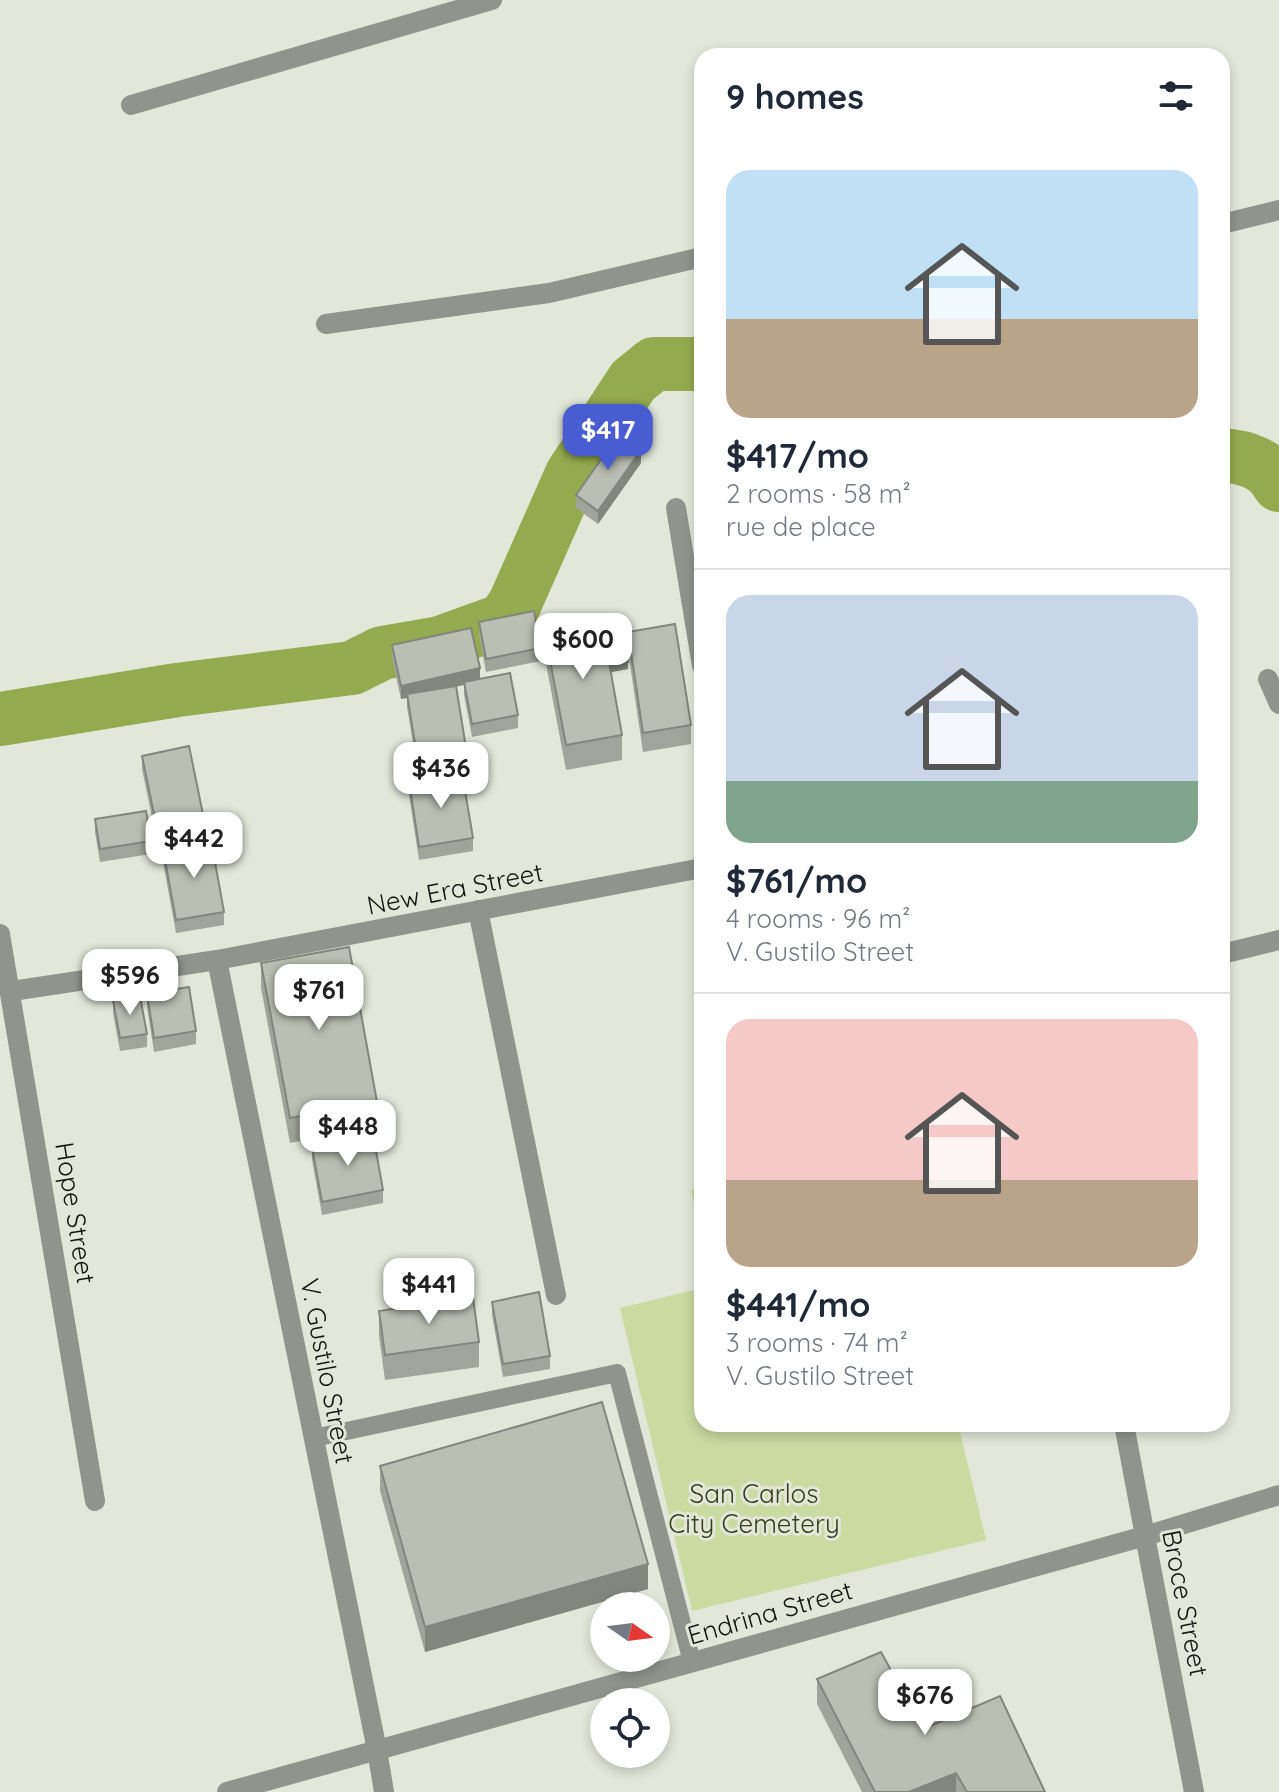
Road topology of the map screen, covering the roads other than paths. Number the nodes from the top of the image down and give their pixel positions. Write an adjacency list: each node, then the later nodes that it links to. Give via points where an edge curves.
1 (492, 0): 2 (street)
2 (131, 105)
3 (1279, 210): 4 (street)
4 (1230, 222)
5 (694, 259): 6 (street, via 549,293)
6 (326, 324)
7 (676, 508): 8 (street)
8 (694, 617)
9 (1268, 679): 10 (street)
10 (1279, 704)
11 (694, 870): 12 (street, New Era Street)
12 (478, 910): 16 (street, New Era Street); 18 (street)
13 (0, 934): 17 (street, Hope Street)
14 (1279, 940): 15 (street)
15 (1230, 952)
16 (217, 960): 17 (street, New Era Street); 20 (street, V. Gustilo Street)
17 (12, 991): 22 (street, Hope Street)
18 (556, 1295)
19 (1126, 1432): 23 (street, Broce Street)
20 (314, 1438): 24 (lane, via 617,1373); 25 (street, V. Gustilo Street)
21 (1279, 1495): 23 (street, Endrina Street)
22 (95, 1501)
23 (1145, 1536): 24 (street, Endrina Street); 28 (street, Broce Street)
24 (692, 1662): 25 (street, Endrina Street)
25 (377, 1750): 26 (street, Endrina Street); 27 (street, V. Gustilo Street)
26 (227, 1792)
27 (384, 1792)
28 (1194, 1792)

